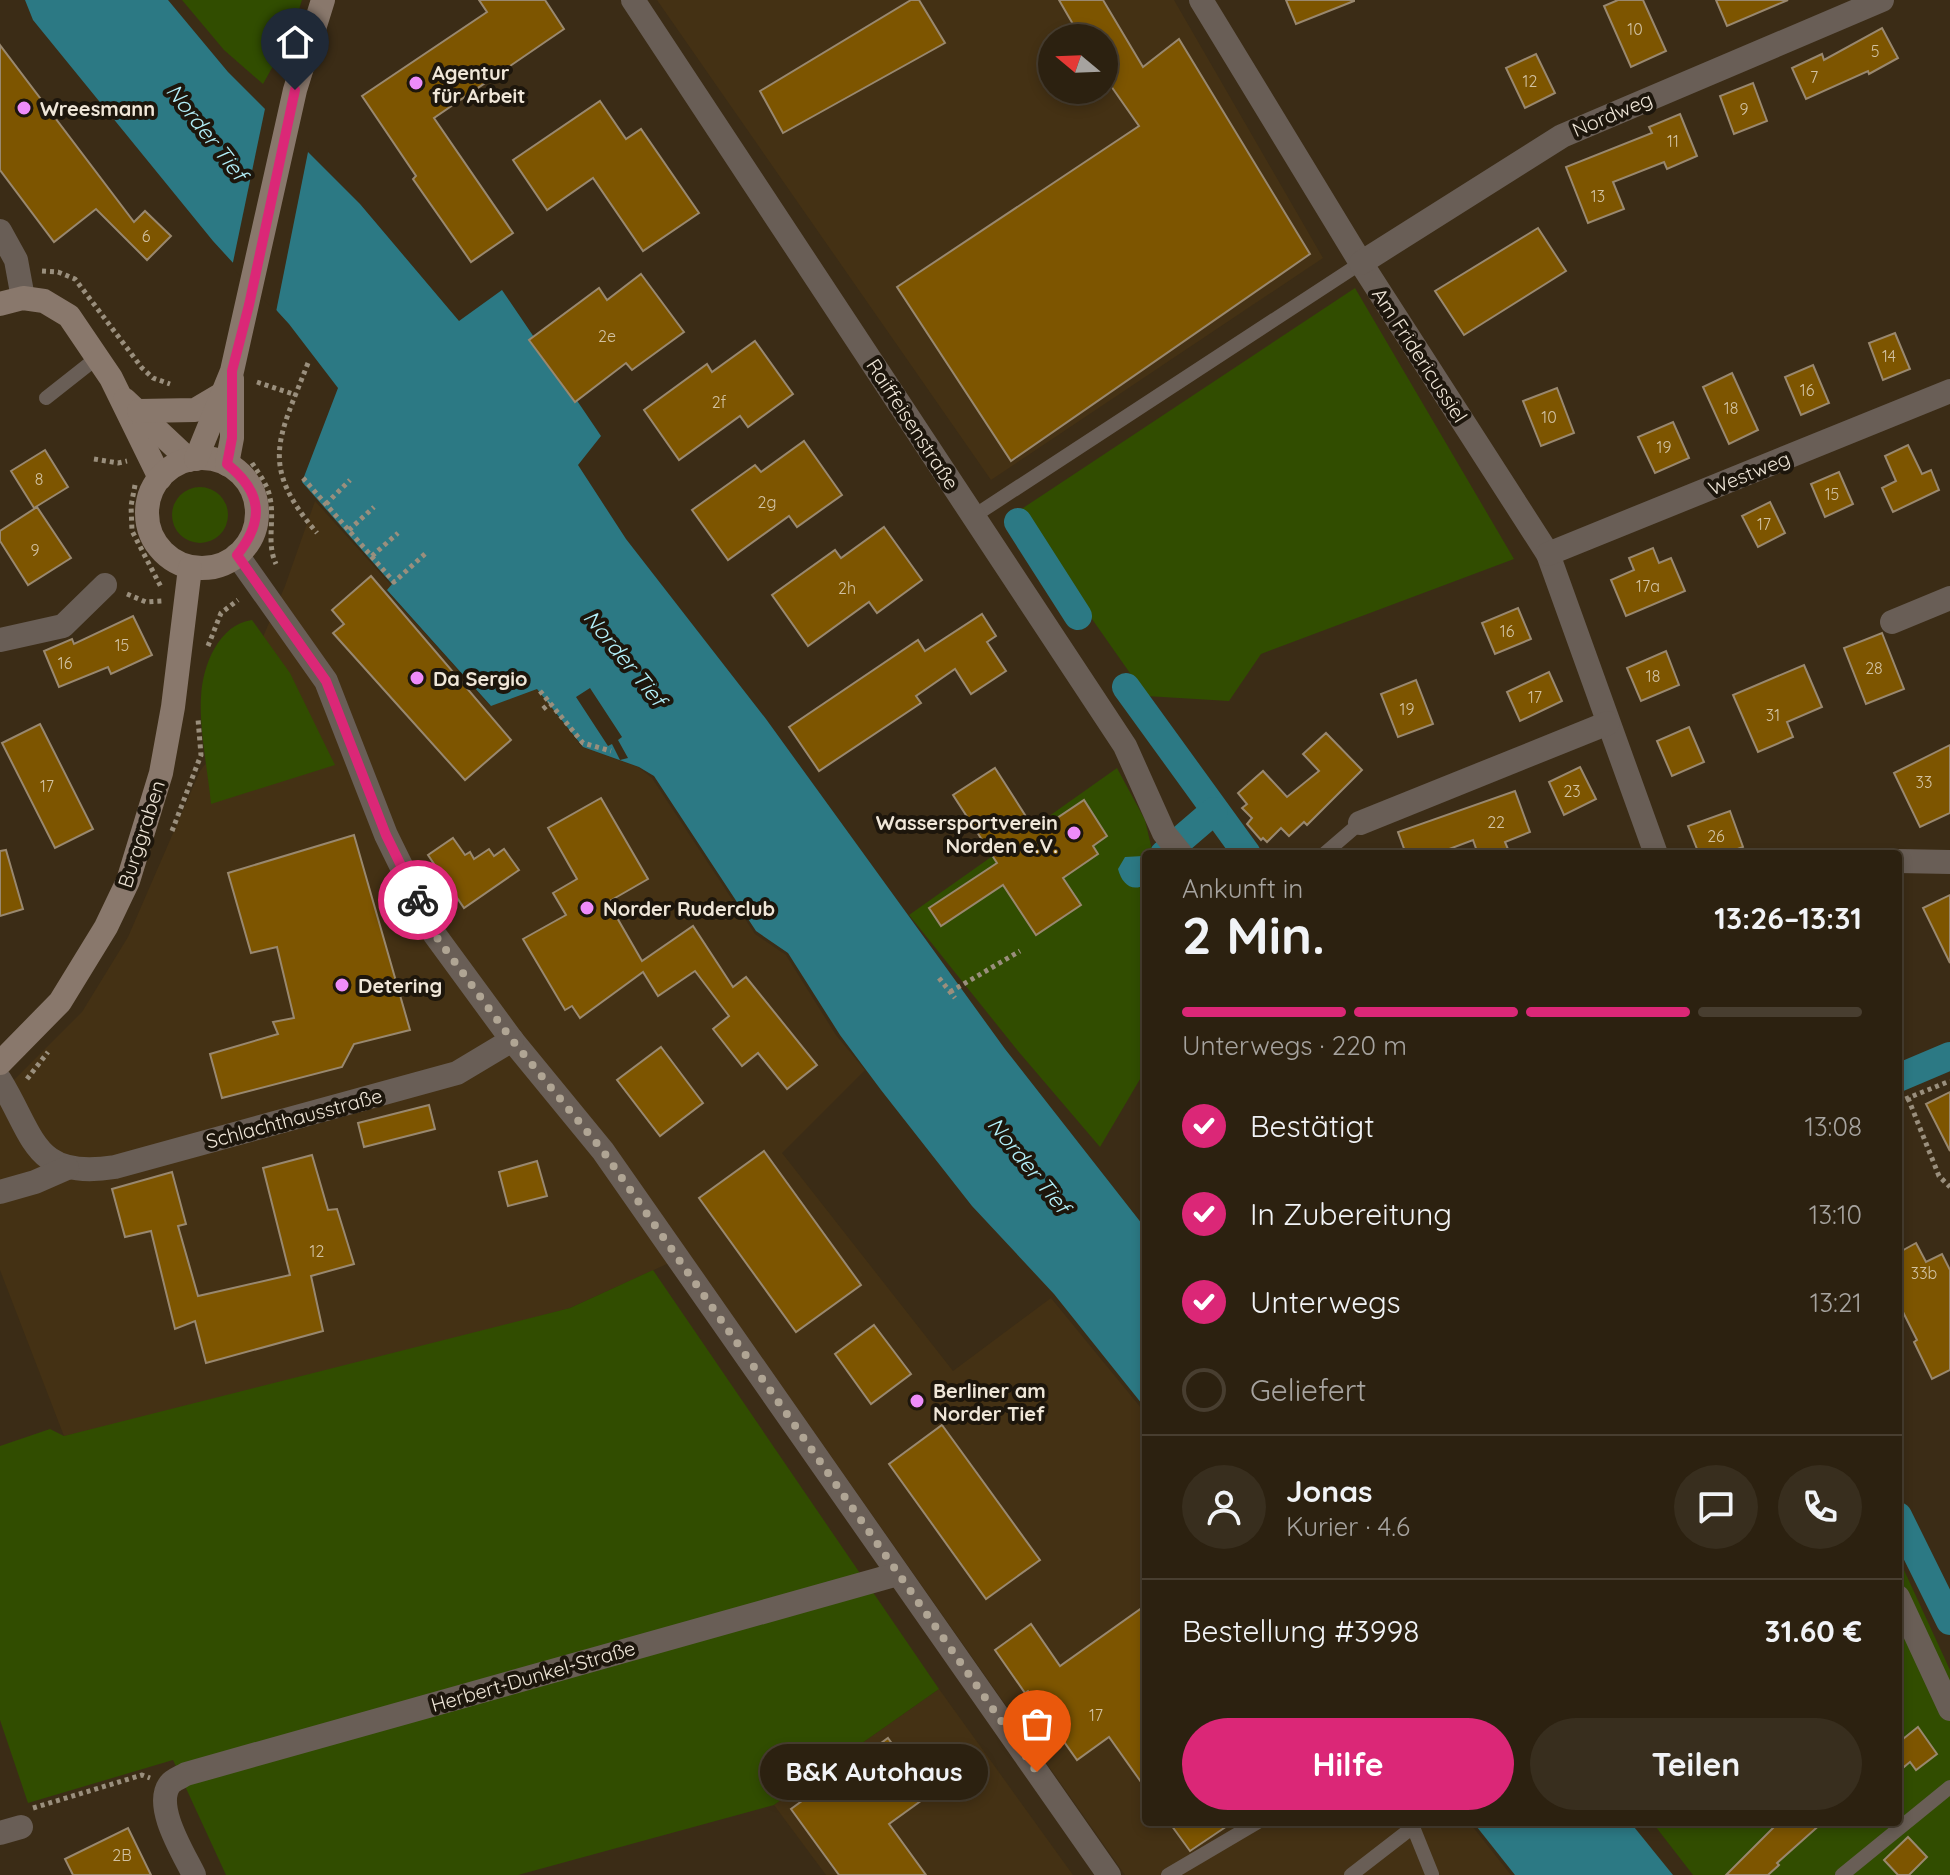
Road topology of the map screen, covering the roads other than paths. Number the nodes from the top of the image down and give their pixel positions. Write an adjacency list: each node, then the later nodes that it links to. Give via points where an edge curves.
1 (323, 0): 9 (main road, via 295,90)
2 (633, 0): 17 (street, Raiffeisenstraße)
3 (1201, 0): 6 (street, Am Fridericussiel)
4 (1882, 0): 6 (street, Nordweg, via 1562,136)
5 (0, 231): 7 (street, via 16,260)
6 (1361, 263): 17 (lane); 18 (street, Am Fridericussiel)
7 (12, 301): 8 (main road, via 44,301 58,307)
8 (98, 357): 12 (lane); 13 (main road)
9 (232, 371): 11 (main road); 15 (main road)
10 (1950, 391): 18 (street, Westweg)
11 (222, 394): 13 (main road, via 195,410); 14 (main road)
12 (46, 398)
13 (130, 404): 14 (main road); 16 (main road)
14 (192, 459): 15 (main road); 16 (main road)
15 (227, 464): 19 (main road, via 254,496 254,528)
16 (148, 476): 20 (main road, via 152,537 164,554)
17 (974, 516): 27 (street, Raiffeisenstraße, via 1125,746 1164,833)
18 (1548, 554): 25 (street, Am Fridericussiel)
19 (237, 555): 20 (main road, via 221,565); 32 (street, via 326,681 386,835 435,935)
20 (190, 568): 33 (main road, Burggraben, via 163,760 128,881 60,1002)
21 (105, 585): 24 (street, via 63,626)
22 (1950, 598): 23 (street)
23 (1892, 622)
24 (0, 640)
25 (1608, 723): 26 (street); 29 (street, Am Fridericussiel)
26 (1360, 823): 28 (lane)
27 (1178, 850)
28 (1329, 850)
29 (1655, 850)
30 (1902, 861): 31 (street)
31 (1950, 862)
32 (512, 1040): 35 (street, Schlachthausstraße, via 457,1073 115,1167); 37 (street, via 603,1151)
33 (0, 1063)
34 (0, 1080): 35 (street, via 34,1144)
35 (67, 1168): 36 (street, Schlachthausstraße)
36 (0, 1192)
37 (898, 1574): 45 (street, Herbert-Dunkel-Straße, via 186,1774 170,1783 165,1813); 46 (street)
38 (1902, 1610): 39 (street)
39 (1950, 1709)
40 (1950, 1787): 49 (lane)
41 (1251, 1826): 47 (lane)
42 (1410, 1826): 48 (lane)
43 (1413, 1826): 44 (lane)
44 (1432, 1874)
45 (194, 1875)
46 (1109, 1875)
47 (1168, 1875)
48 (1351, 1875)
49 (1842, 1875)

